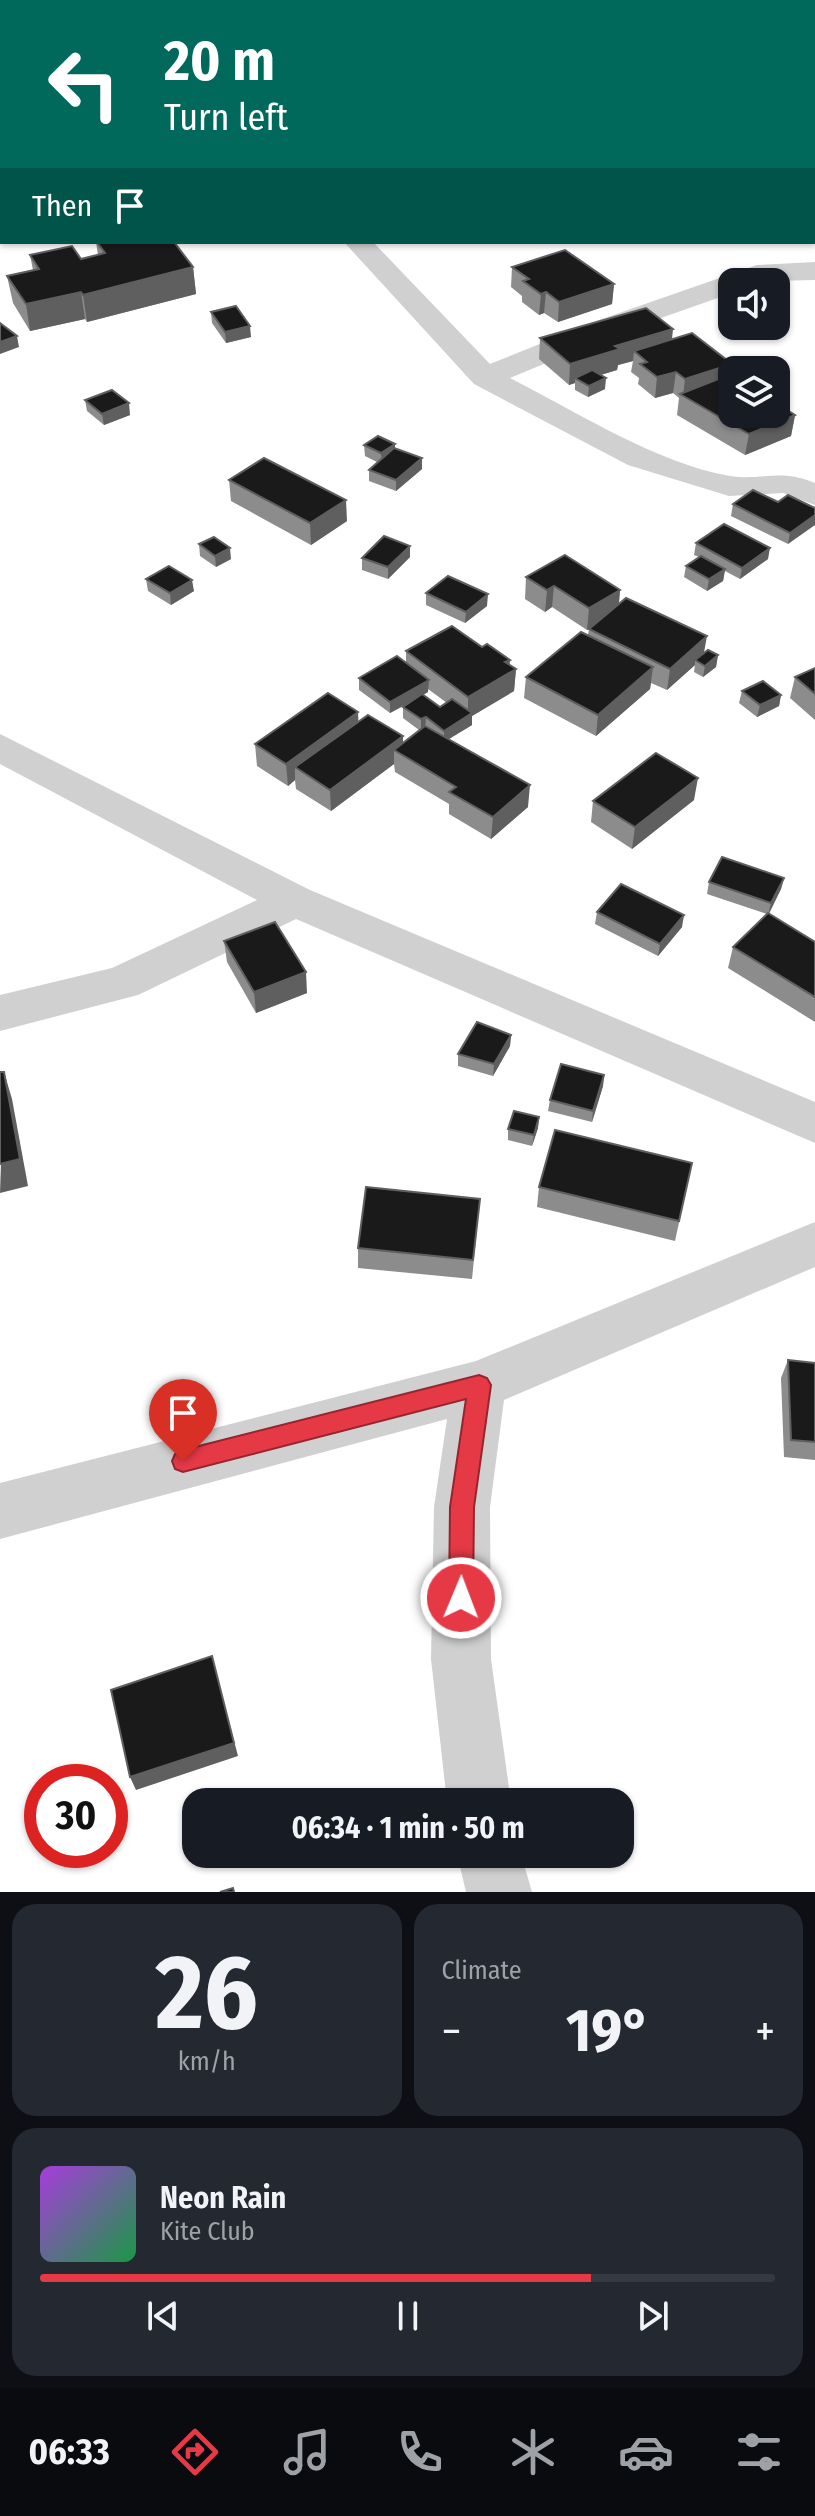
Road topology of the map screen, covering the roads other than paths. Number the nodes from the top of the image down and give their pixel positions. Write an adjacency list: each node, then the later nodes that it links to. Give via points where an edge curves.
1 (360, 244): 5 (street)
2 (790, 271): 3 (street)
3 (815, 271)
4 (718, 289): 5 (street)
5 (485, 377): 6 (street, via 640,458 729,486 787,483)
6 (815, 495)
7 (0, 747): 8 (street)
8 (295, 901): 9 (street, via 122,983); 10 (street)
9 (0, 1013)
10 (815, 1123)
11 (815, 1244): 12 (street)
12 (479, 1385): 13 (street); 14 (street, via 462,1507 461,1659)
13 (0, 1511)
14 (477, 1788)
15 (493, 1868): 16 (street)
16 (499, 1892)

